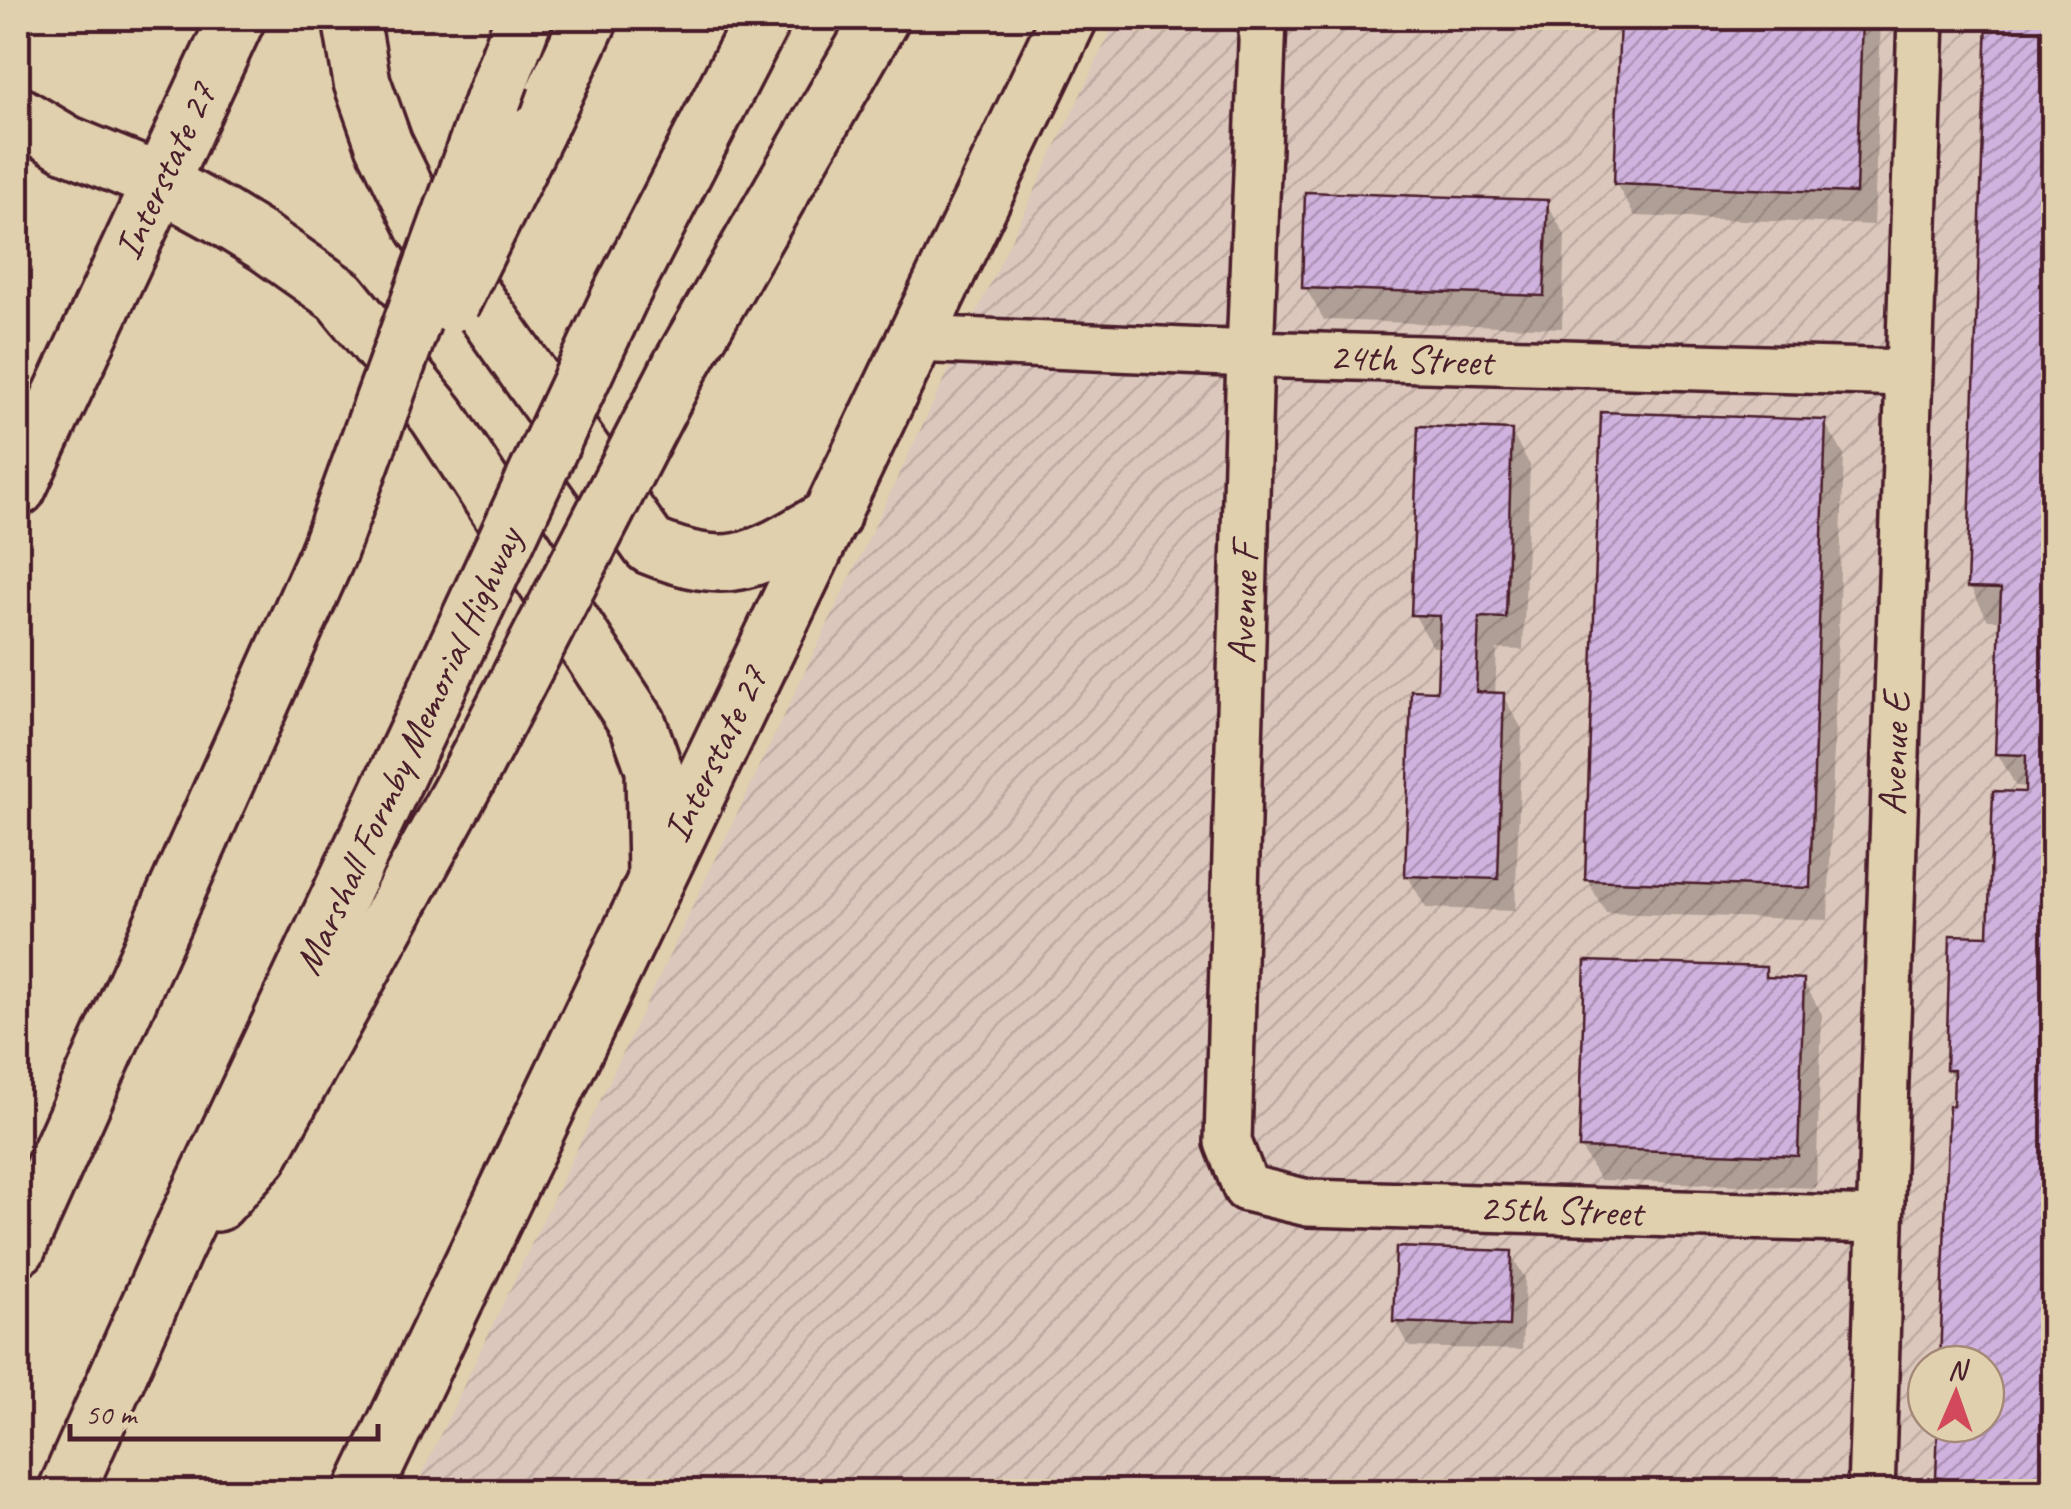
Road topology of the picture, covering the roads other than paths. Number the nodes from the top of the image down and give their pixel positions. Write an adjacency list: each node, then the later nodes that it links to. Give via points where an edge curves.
1 (237, 18): 11 (main road, Interstate 27)
2 (351, 18): 16 (main road, via 384,144 424,226 650,546 686,561 724,565 771,552)
3 (524, 18): 17 (main road, bridge)
4 (590, 18): 17 (main road, bridge)
5 (762, 18): 22 (main road, Marshall Formby Memorial Highway, bridge, via 622,292)
6 (881, 18): 22 (main road, bridge, via 680,366 472,770 260,1155)
7 (1068, 18): 12 (main road, Interstate 27)
8 (1264, 18): 13 (street, Avenue F)
9 (1921, 18): 14 (street, Avenue E)
10 (18, 115): 11 (main road, via 82,151)
11 (159, 182): 15 (main road, Interstate 27); 18 (main road, via 266,242 340,296 437,415 638,724 654,769)
12 (916, 339): 13 (street, 24th Street); 16 (main road, Interstate 27)
13 (1250, 354): 14 (street, 24th Street); 19 (street, Avenue F, via 1228,1142)
14 (1907, 373): 20 (street, Avenue E)
15 (18, 488)
16 (832, 516): 18 (main road, Interstate 27)
17 (328, 553): 21 (main road)
18 (656, 875): 24 (main road, Interstate 27)
19 (1246, 1188): 20 (street, 25th Street, via 1308,1203)
20 (1879, 1220): 25 (street, Avenue E)
21 (18, 1246)
22 (174, 1249): 23 (main road, Marshall Formby Memorial Highway)
23 (66, 1492)
24 (364, 1492)
25 (1870, 1492)

